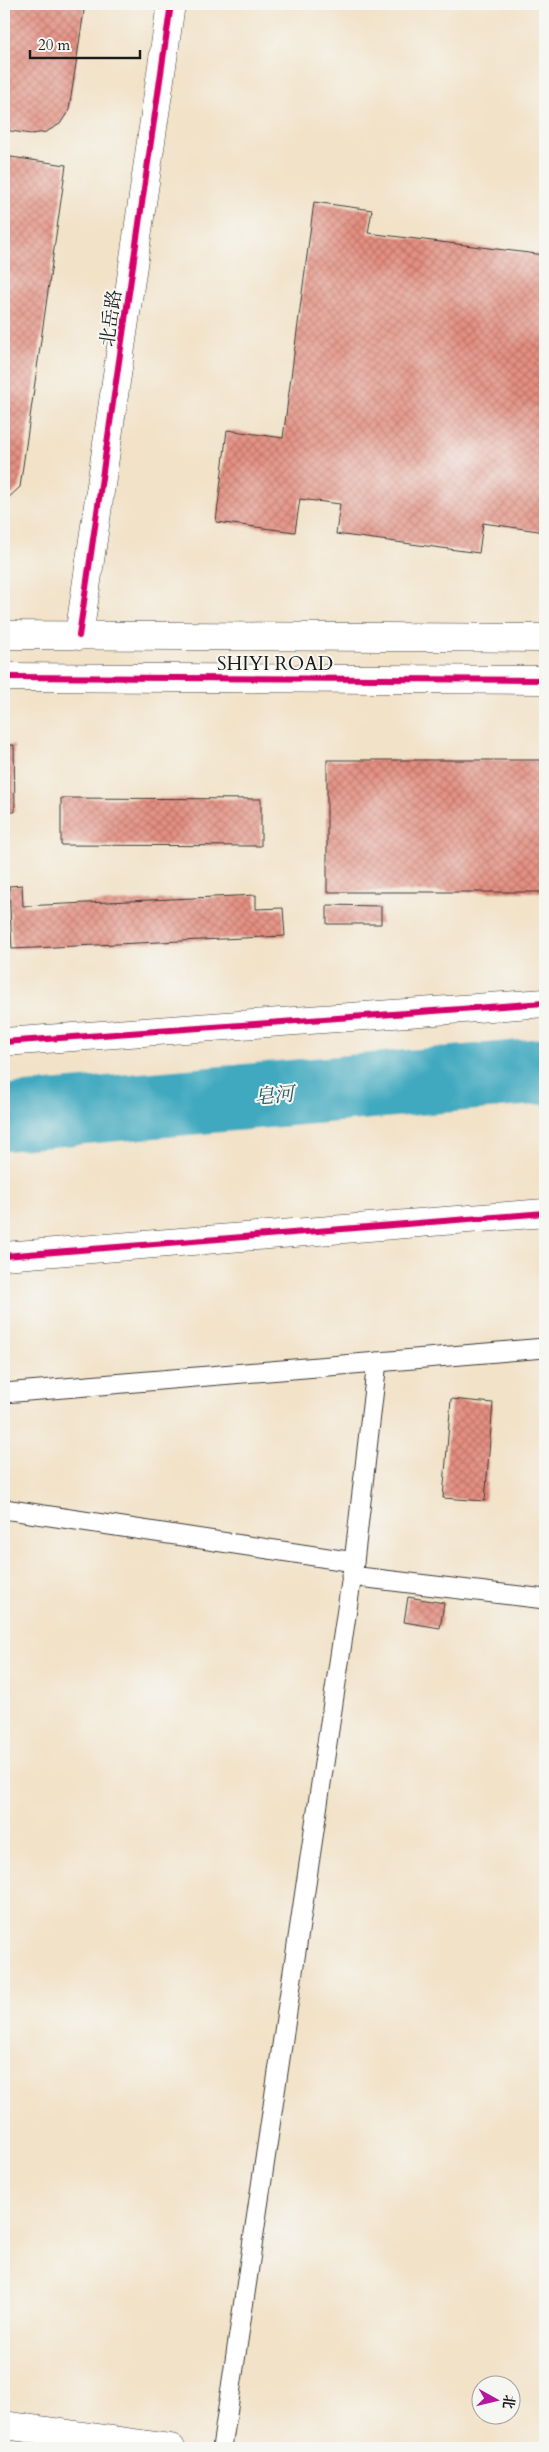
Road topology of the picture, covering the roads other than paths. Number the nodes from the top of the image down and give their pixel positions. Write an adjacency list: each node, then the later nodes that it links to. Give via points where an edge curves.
1 (171, 4): 3 (street, 北岳路)
2 (4, 635): 3 (street, SHIYI ROAD)
3 (79, 636): 4 (street, SHIYI ROAD)
4 (545, 638)
5 (4, 677): 6 (street, SHIYI ROAD)
6 (545, 680)
7 (545, 1003): 8 (street)
8 (4, 1042)
9 (545, 1213): 10 (street)
10 (4, 1256)
11 (545, 1348): 12 (lane)
12 (378, 1362): 13 (lane); 15 (lane)
13 (4, 1393)
14 (4, 1509): 15 (lane)
15 (352, 1569): 16 (lane); 19 (lane)
16 (545, 1600)
17 (4, 2425): 18 (street)
18 (171, 2448)
19 (222, 2448)

